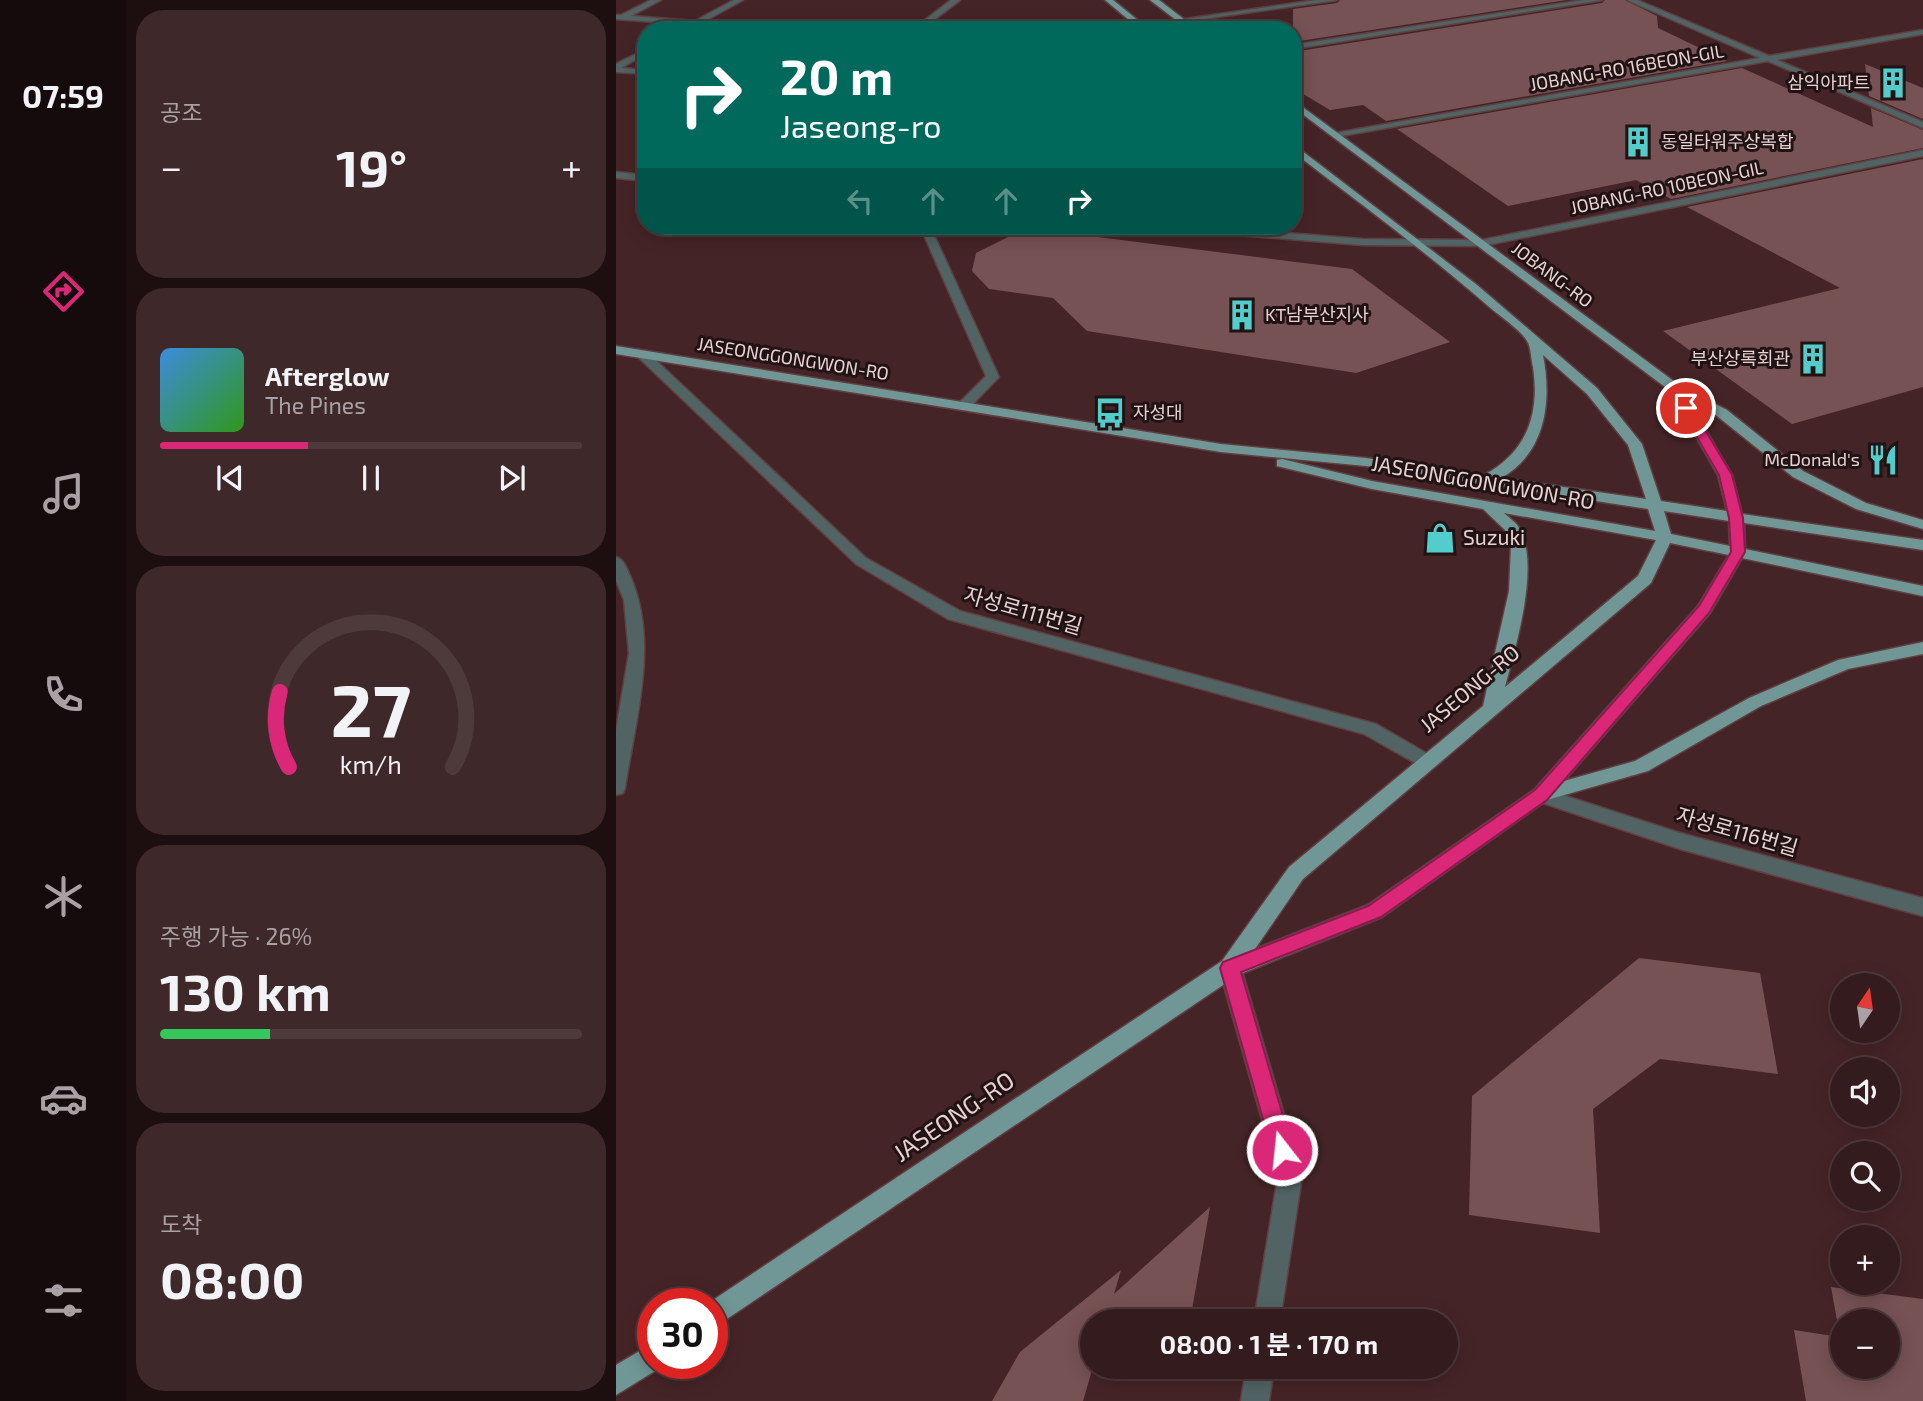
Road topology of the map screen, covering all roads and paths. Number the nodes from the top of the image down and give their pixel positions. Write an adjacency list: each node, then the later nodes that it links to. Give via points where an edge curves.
1 (657, 0): 9 (street)
2 (739, 0): 12 (street)
3 (956, 0): 13 (street)
4 (1108, 0): 14 (main road)
5 (1154, 0): 10 (main road)
6 (1333, 0): 10 (street)
7 (1598, 0): 16 (street)
8 (1631, 0): 18 (street)
9 (619, 17): 11 (street)
10 (1182, 20)
11 (671, 21)
12 (701, 21)
13 (928, 21)
14 (1135, 21)
15 (1923, 33): 18 (street, JOBANG-RO 16BEON-GIL)
16 (1302, 46)
17 (637, 56): 19 (street)
18 (1769, 59): 22 (street); 23 (street, JOBANG-RO 16BEON-GIL)
19 (616, 68): 20 (street)
20 (637, 71)
21 (1302, 110): 23 (main road, JOBANG-RO)
22 (1923, 125)
23 (1335, 134): 30 (main road, JOBANG-RO)
24 (1923, 153): 30 (street, JOBANG-RO 10BEON-GIL)
25 (1302, 154): 31 (main road)
26 (616, 175): 27 (street)
27 (637, 177)
28 (929, 235): 36 (street, via 993,377)
29 (1264, 235): 31 (street, JOBANG-RO 10BEON-GIL)
30 (1482, 243): 31 (street, JOBANG-RO 10BEON-GIL); 35 (main road, JOBANG-RO)
31 (1417, 245): 32 (main road)
32 (1532, 337): 38 (main road, via 1543,395 1529,443 1510,466); 39 (main road, via 1592,391 1635,444)
33 (616, 350): 34 (main road, JASEONGGONGWON-RO)
34 (643, 355): 36 (main road, JASEONGGONGWON-RO); 50 (street, 자성로111번길, via 862,561 954,615 1370,729)
35 (1674, 388): 41 (main road, JOBANG-RO, via 1725,475); 42 (main road, via 1723,413 1798,474 1861,506)
36 (963, 406): 37 (main road, JASEONGGONGWON-RO)
37 (1221, 448): 38 (main road, JASEONGGONGWON-RO, via 1366,462); 40 (main road, JASEONGGONGWON-RO, via 1372,485)
38 (1485, 481): 39 (main road, JASEONGGONGWON-RO)
39 (1654, 505): 41 (main road); 43 (main road)
40 (1489, 507): 43 (main road, JASEONGGONGWON-RO); 49 (main road, via 1514,532 1518,556 1513,620)
41 (1736, 518): 44 (main road); 45 (main road)
42 (1923, 525)
43 (1665, 537): 45 (main road, JASEONGGONGWON-RO); 49 (main road, JASEONG-RO, via 1645,579)
44 (1923, 545)
45 (1738, 552): 47 (main road); 52 (main road, JASEONG-RO, via 1704,609)
46 (616, 562): 51 (street, via 632,600 637,653)
47 (1923, 591)
48 (1923, 648): 52 (main road, via 1844,664 1755,702 1642,766)
49 (1490, 708): 50 (main road, JASEONG-RO)
50 (1426, 762): 54 (main road, JASEONG-RO, via 1296,873)
51 (616, 788)
52 (1541, 795): 53 (street, 자성로116번길, via 1680,841); 54 (main road, JASEONG-RO, via 1375,911)
53 (1923, 907)
54 (1230, 968): 55 (main road, JASEONG-RO); 56 (street, via 1290,1176)
55 (728, 1305)
56 (1269, 1309)
57 (637, 1367): 59 (main road)
58 (1258, 1379): 60 (street)
59 (616, 1381)
60 (1255, 1401)

